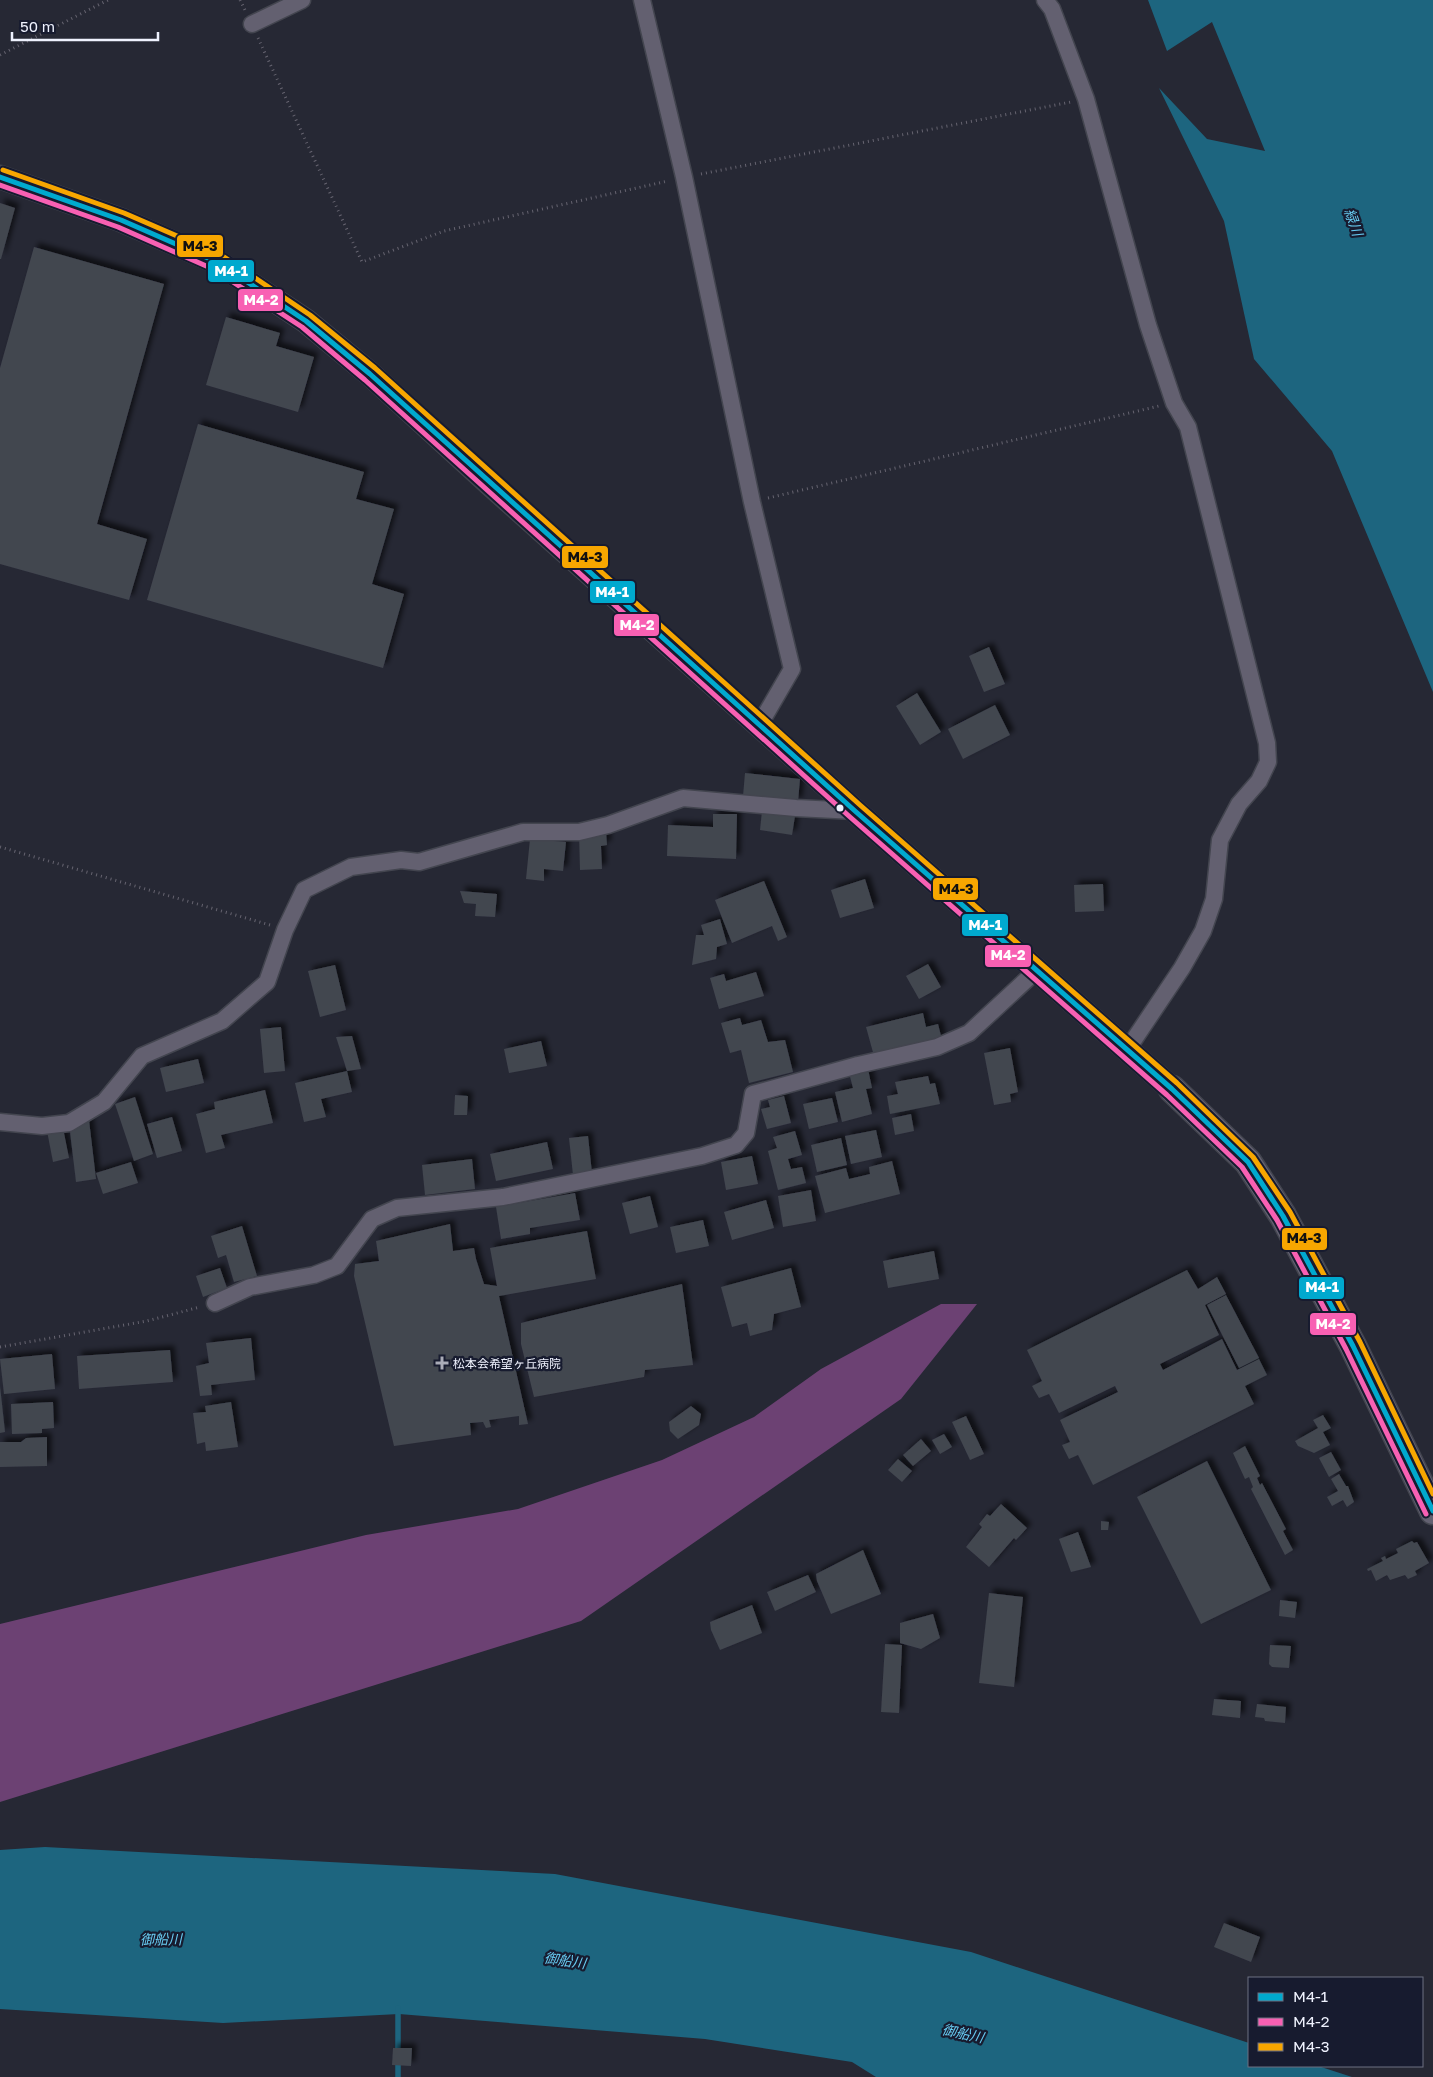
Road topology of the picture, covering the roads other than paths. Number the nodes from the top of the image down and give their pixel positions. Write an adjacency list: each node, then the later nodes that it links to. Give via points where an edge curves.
1 (302, 0): 4 (street)
2 (642, 0): 6 (street, via 792,669)
3 (1045, 0): 9 (street, via 1052,9 1086,99 1148,325 1174,403 1188,427 1267,743 1268,762 1259,780 1239,804 1220,840 1214,900 1203,931)
4 (252, 24)
5 (0, 177): 6 (main road, via 121,220 216,262 306,321 370,374)
6 (760, 724): 7 (main road)
7 (855, 811): 8 (main road); 11 (street, via 683,798 579,832 523,832 419,862 401,860 351,867 304,890 266,982 222,1021 142,1056 104,1102 69,1123 42,1126)
8 (1037, 970): 9 (main road); 12 (street, via 969,1034 937,1047 753,1094 746,1133 736,1145 702,1156 503,1197 397,1208 372,1219 337,1266 314,1275 250,1287)
9 (1127, 1050): 10 (main road)
10 (1172, 1089): 13 (main road, via 1248,1162 1283,1216 1353,1346)
11 (0, 1122)
12 (215, 1303)
13 (1433, 1511)

